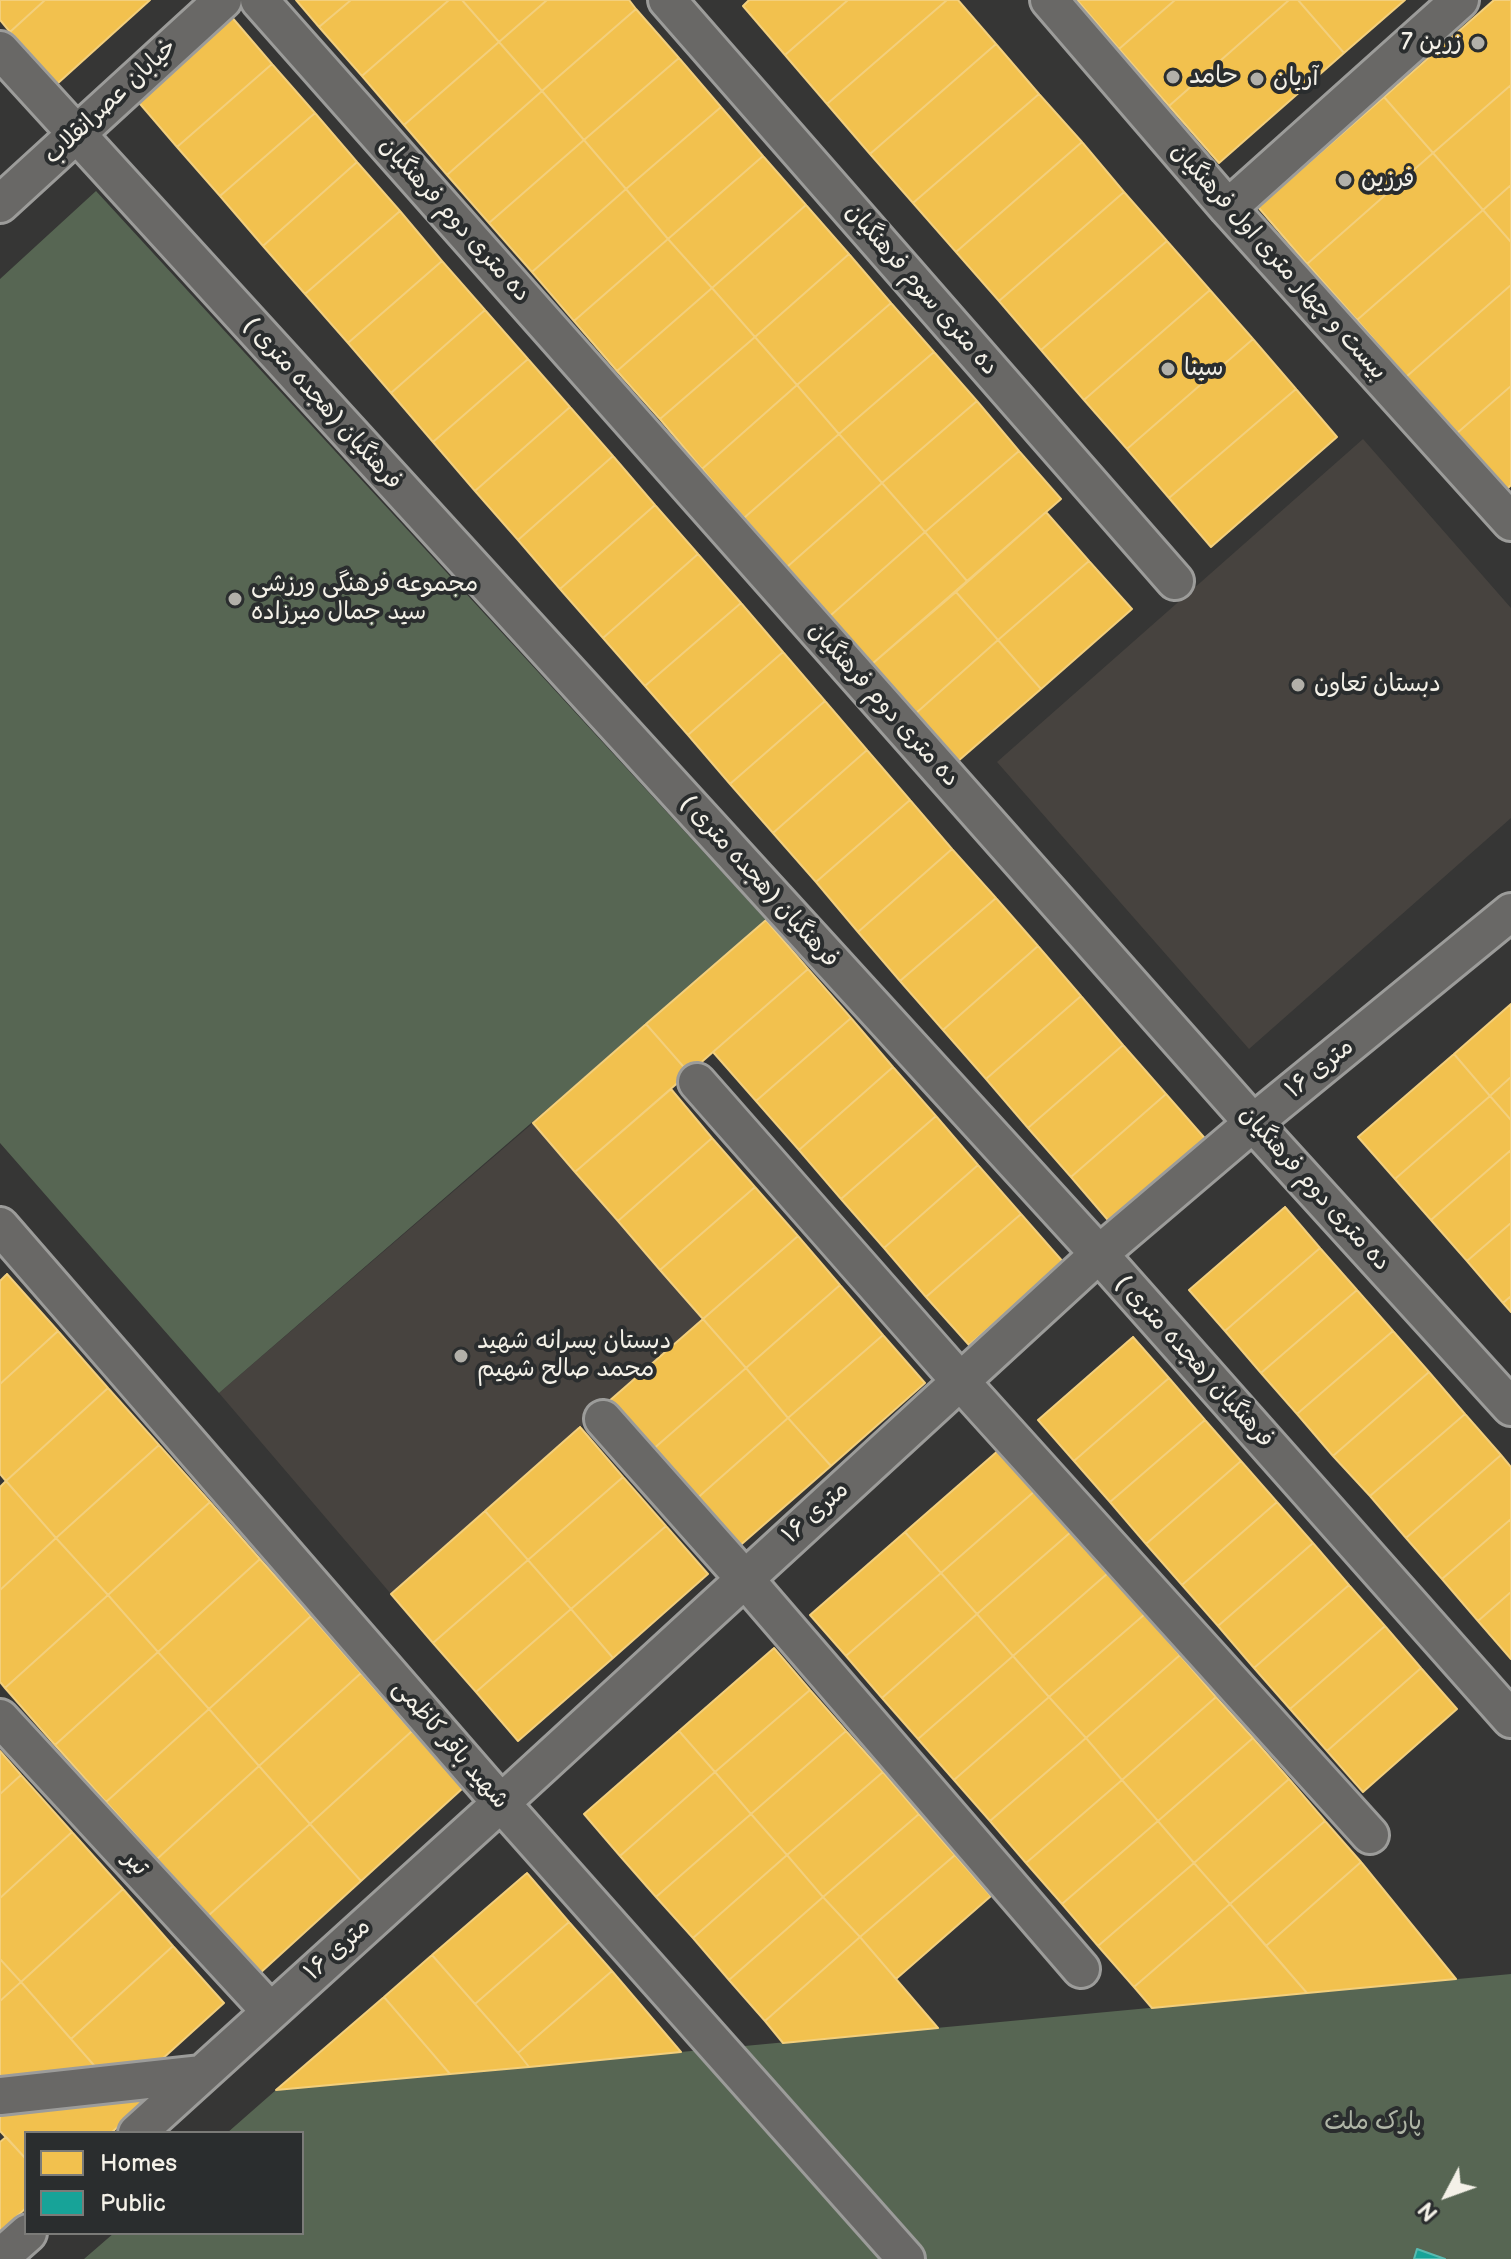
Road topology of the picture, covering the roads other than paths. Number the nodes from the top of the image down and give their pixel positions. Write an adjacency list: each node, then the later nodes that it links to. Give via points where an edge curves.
1 (259, 0): 14 (street, ده متری دوم فرهنگیان)
2 (667, 0): 11 (street, ده متری سوم فرهنگیان)
3 (1049, 0): 9 (street, بیست و چهار متری اول فرهنگیان)
4 (1460, 0): 9 (street)
5 (214, 3): 7 (street, خیابان عصرانقلاب)
6 (0, 50): 7 (street, فرهنگیان (هجده متری ))
7 (76, 135): 8 (street, خیابان عصرانقلاب); 16 (street, فرهنگیان (هجده متری ))
8 (0, 204)
9 (1228, 208): 10 (street, بیست و چهار متری اول فرهنگیان)
10 (1511, 522)
11 (1175, 581)
12 (1511, 912): 14 (street, ۱۶ متری)
13 (697, 1082): 17 (street)
14 (1253, 1123): 16 (street, ۱۶ متری); 18 (street, ده متری دوم فرهنگیان)
15 (3, 1236): 23 (street, شهید باقر کاظمی)
16 (1099, 1254): 17 (street, ۱۶ متری); 22 (street, فرهنگیان (هجده متری ))
17 (960, 1381): 20 (street, ۱۶ متری); 24 (street)
18 (1511, 1407)
19 (603, 1419): 20 (street)
20 (744, 1578): 23 (street, ۱۶ متری); 25 (street)
21 (0, 1718): 26 (street, تیر)
22 (1511, 1719)
23 (501, 1803): 26 (street, ۱۶ متری); 32 (street, شهید باقر کاظمی)
24 (1370, 1835)
25 (1081, 1969)
26 (270, 2011): 27 (street, ۱۶ متری)
27 (202, 2074): 28 (street); 29 (street, ۱۶ متری)
28 (0, 2096)
29 (139, 2131)
30 (26, 2235): 31 (street)
31 (0, 2258)
32 (906, 2259)

